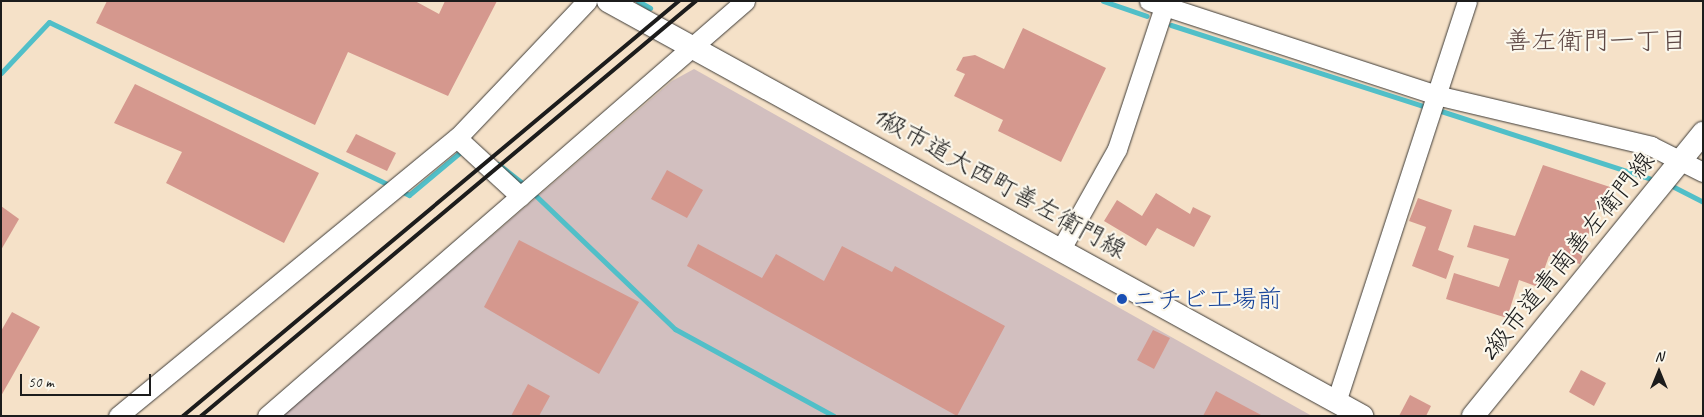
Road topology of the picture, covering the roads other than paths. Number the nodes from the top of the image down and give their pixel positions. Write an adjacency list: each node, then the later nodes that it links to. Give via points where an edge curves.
1 (587, 1): 9 (street)
2 (608, 1): 6 (street, 1級市道大西町善左衛門線)
3 (745, 1): 6 (street)
4 (1467, 1): 7 (street)
5 (1159, 3): 7 (street); 13 (street, via 1117,149)
6 (689, 47): 12 (street); 13 (street, 1級市道大西町善左衛門線)
7 (1436, 95): 10 (street, via 1527,120 1600,131 1651,146); 14 (street)
8 (1703, 133): 10 (street, 2級市道青南善左衛門線)
9 (457, 138): 12 (street); 15 (street)
10 (1680, 161): 11 (street); 18 (street, 2級市道青南善左衛門線)
11 (1703, 172)
12 (520, 196): 16 (street)
13 (1062, 247): 14 (street, 1級市道大西町善左衛門線)
14 (1336, 402): 17 (street, 1級市道大西町善左衛門線)
15 (118, 416)
16 (267, 416)
17 (1362, 416)
18 (1473, 416)

